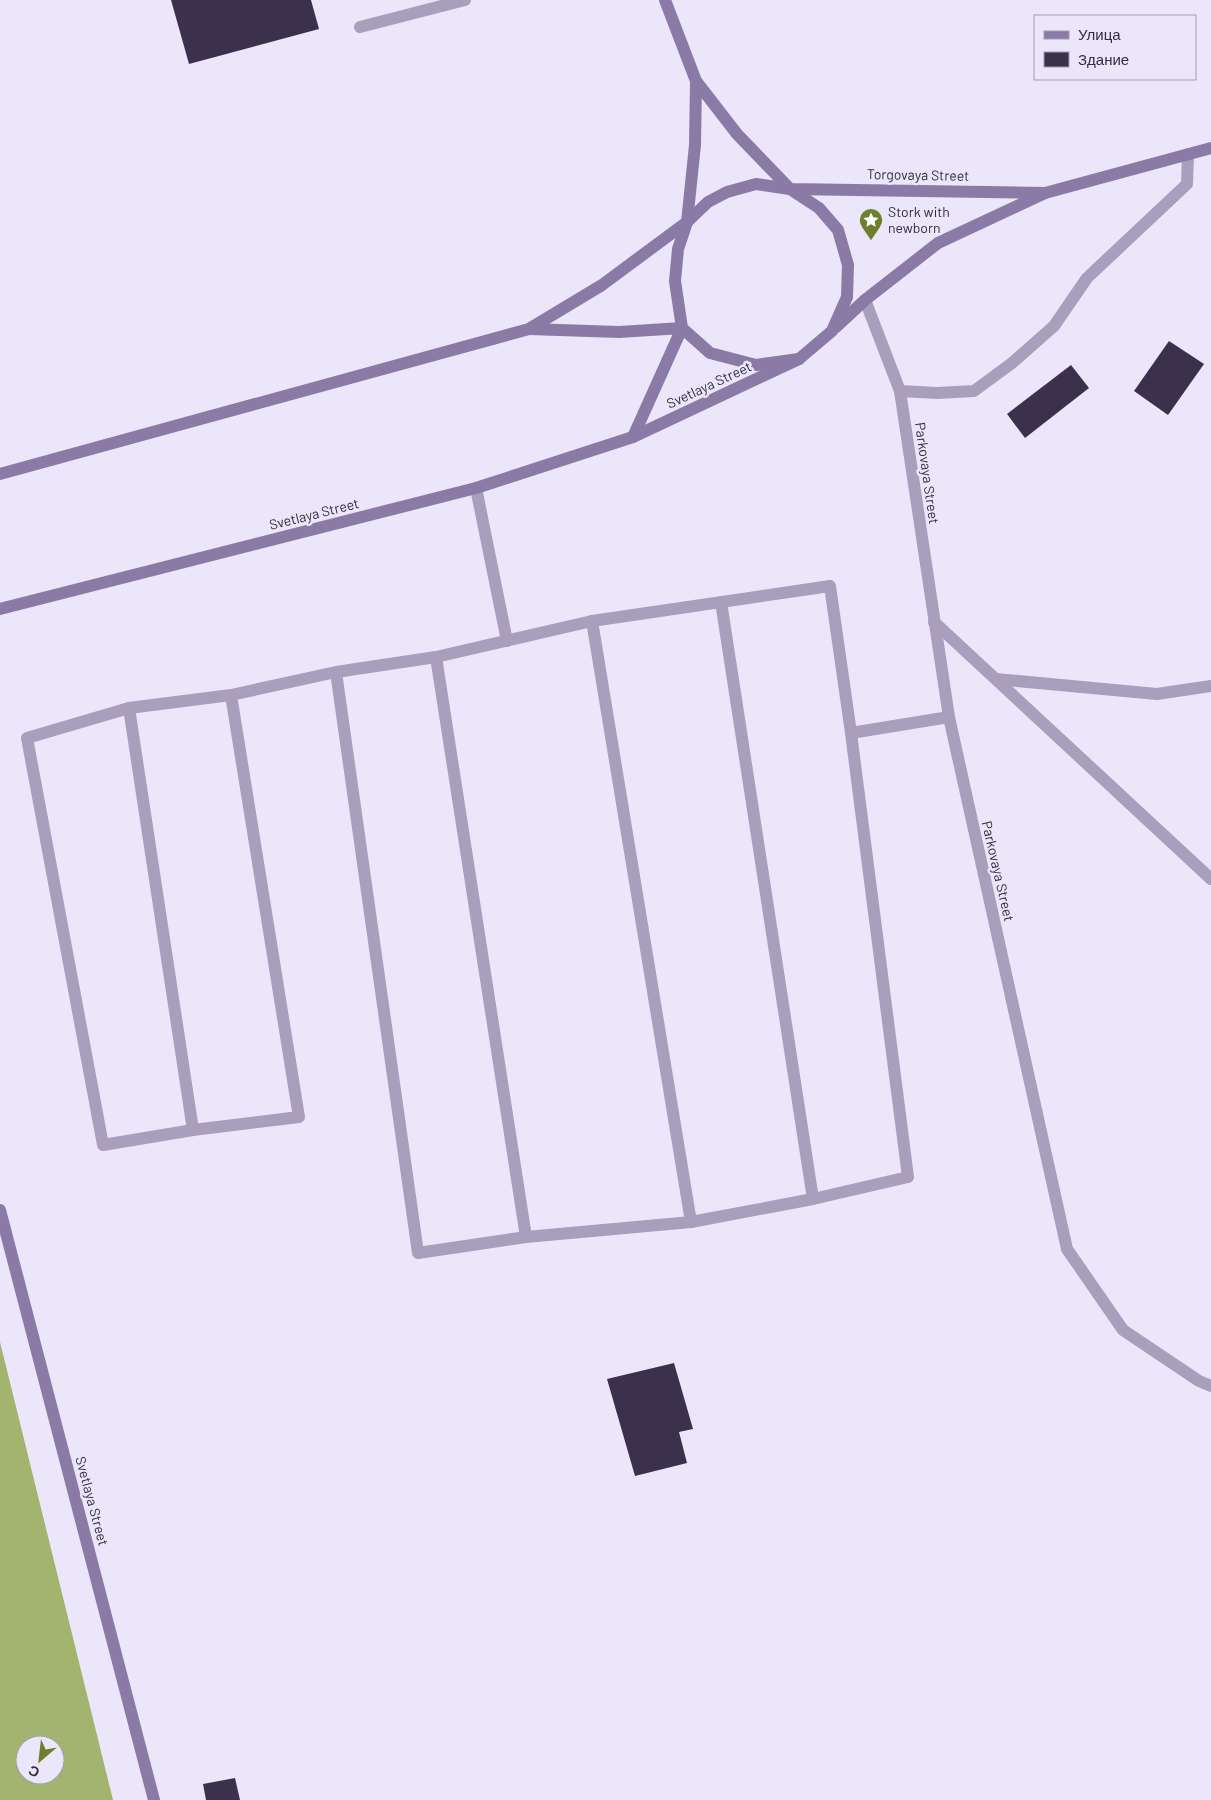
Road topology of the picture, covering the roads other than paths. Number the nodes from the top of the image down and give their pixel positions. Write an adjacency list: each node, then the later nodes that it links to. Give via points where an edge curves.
1 (465, 0): 3 (street)
2 (665, 0): 4 (main road)
3 (360, 27)
4 (696, 81): 7 (main road, via 737,134); 9 (main road, via 695,146)
5 (1211, 148): 6 (main road, Torgovaya Street)
6 (1188, 154): 8 (main road, Torgovaya Street); 15 (street, via 1187,184 1087,278 1054,326 1012,363 974,391)
7 (790, 189): 8 (main road, Torgovaya Street); 9 (main road, Torgovaya Street, via 756,184 728,192 708,202); 13 (main road, via 820,208 838,230 846,256 847,298)
8 (1044, 193): 10 (main road, Torgovaya Street, via 938,243)
9 (687, 222): 11 (main road, via 678,249 674,282); 12 (main road, Torgovaya Street, via 602,285)
10 (865, 300): 13 (main road, Torgovaya Street); 15 (street, Parkovaya Street)
11 (682, 328): 12 (main road, via 619,332); 14 (main road, via 710,353 756,366); 16 (main road, Svetlaya Street)
12 (529, 329): 17 (main road)
13 (832, 331): 14 (main road, Svetlaya Street)
14 (799, 359): 16 (main road, Svetlaya Street)
15 (900, 391): 22 (street, Parkovaya Street)
16 (633, 437): 18 (main road, Svetlaya Street)
17 (0, 474)
18 (476, 488): 20 (main road, Svetlaya Street); 23 (street)
19 (721, 602): 21 (street); 31 (street, via 830,586); 34 (street)
20 (0, 608)
21 (592, 621): 23 (street); 36 (street)
22 (934, 622): 26 (street); 30 (street, Parkovaya Street)
23 (507, 641): 24 (street)
24 (436, 657): 25 (street); 37 (street)
25 (336, 672): 28 (street); 37 (street, via 418,1253)
26 (996, 679): 27 (street, via 1157,694); 32 (street)
27 (1211, 686)
28 (231, 695): 29 (street); 33 (street, via 299,1117)
29 (129, 708): 33 (street); 33 (street, via 27,738 103,1145)
30 (948, 717): 31 (street); 38 (street, Parkovaya Street, via 1067,1249 1123,1330)
31 (851, 733): 34 (street, via 908,1177)
32 (1211, 879)
33 (193, 1130)
34 (813, 1199): 36 (street)
35 (0, 1210): 39 (main road, Svetlaya Street)
36 (691, 1222): 37 (street)
37 (526, 1237)
38 (1211, 1386)
39 (154, 1800)

